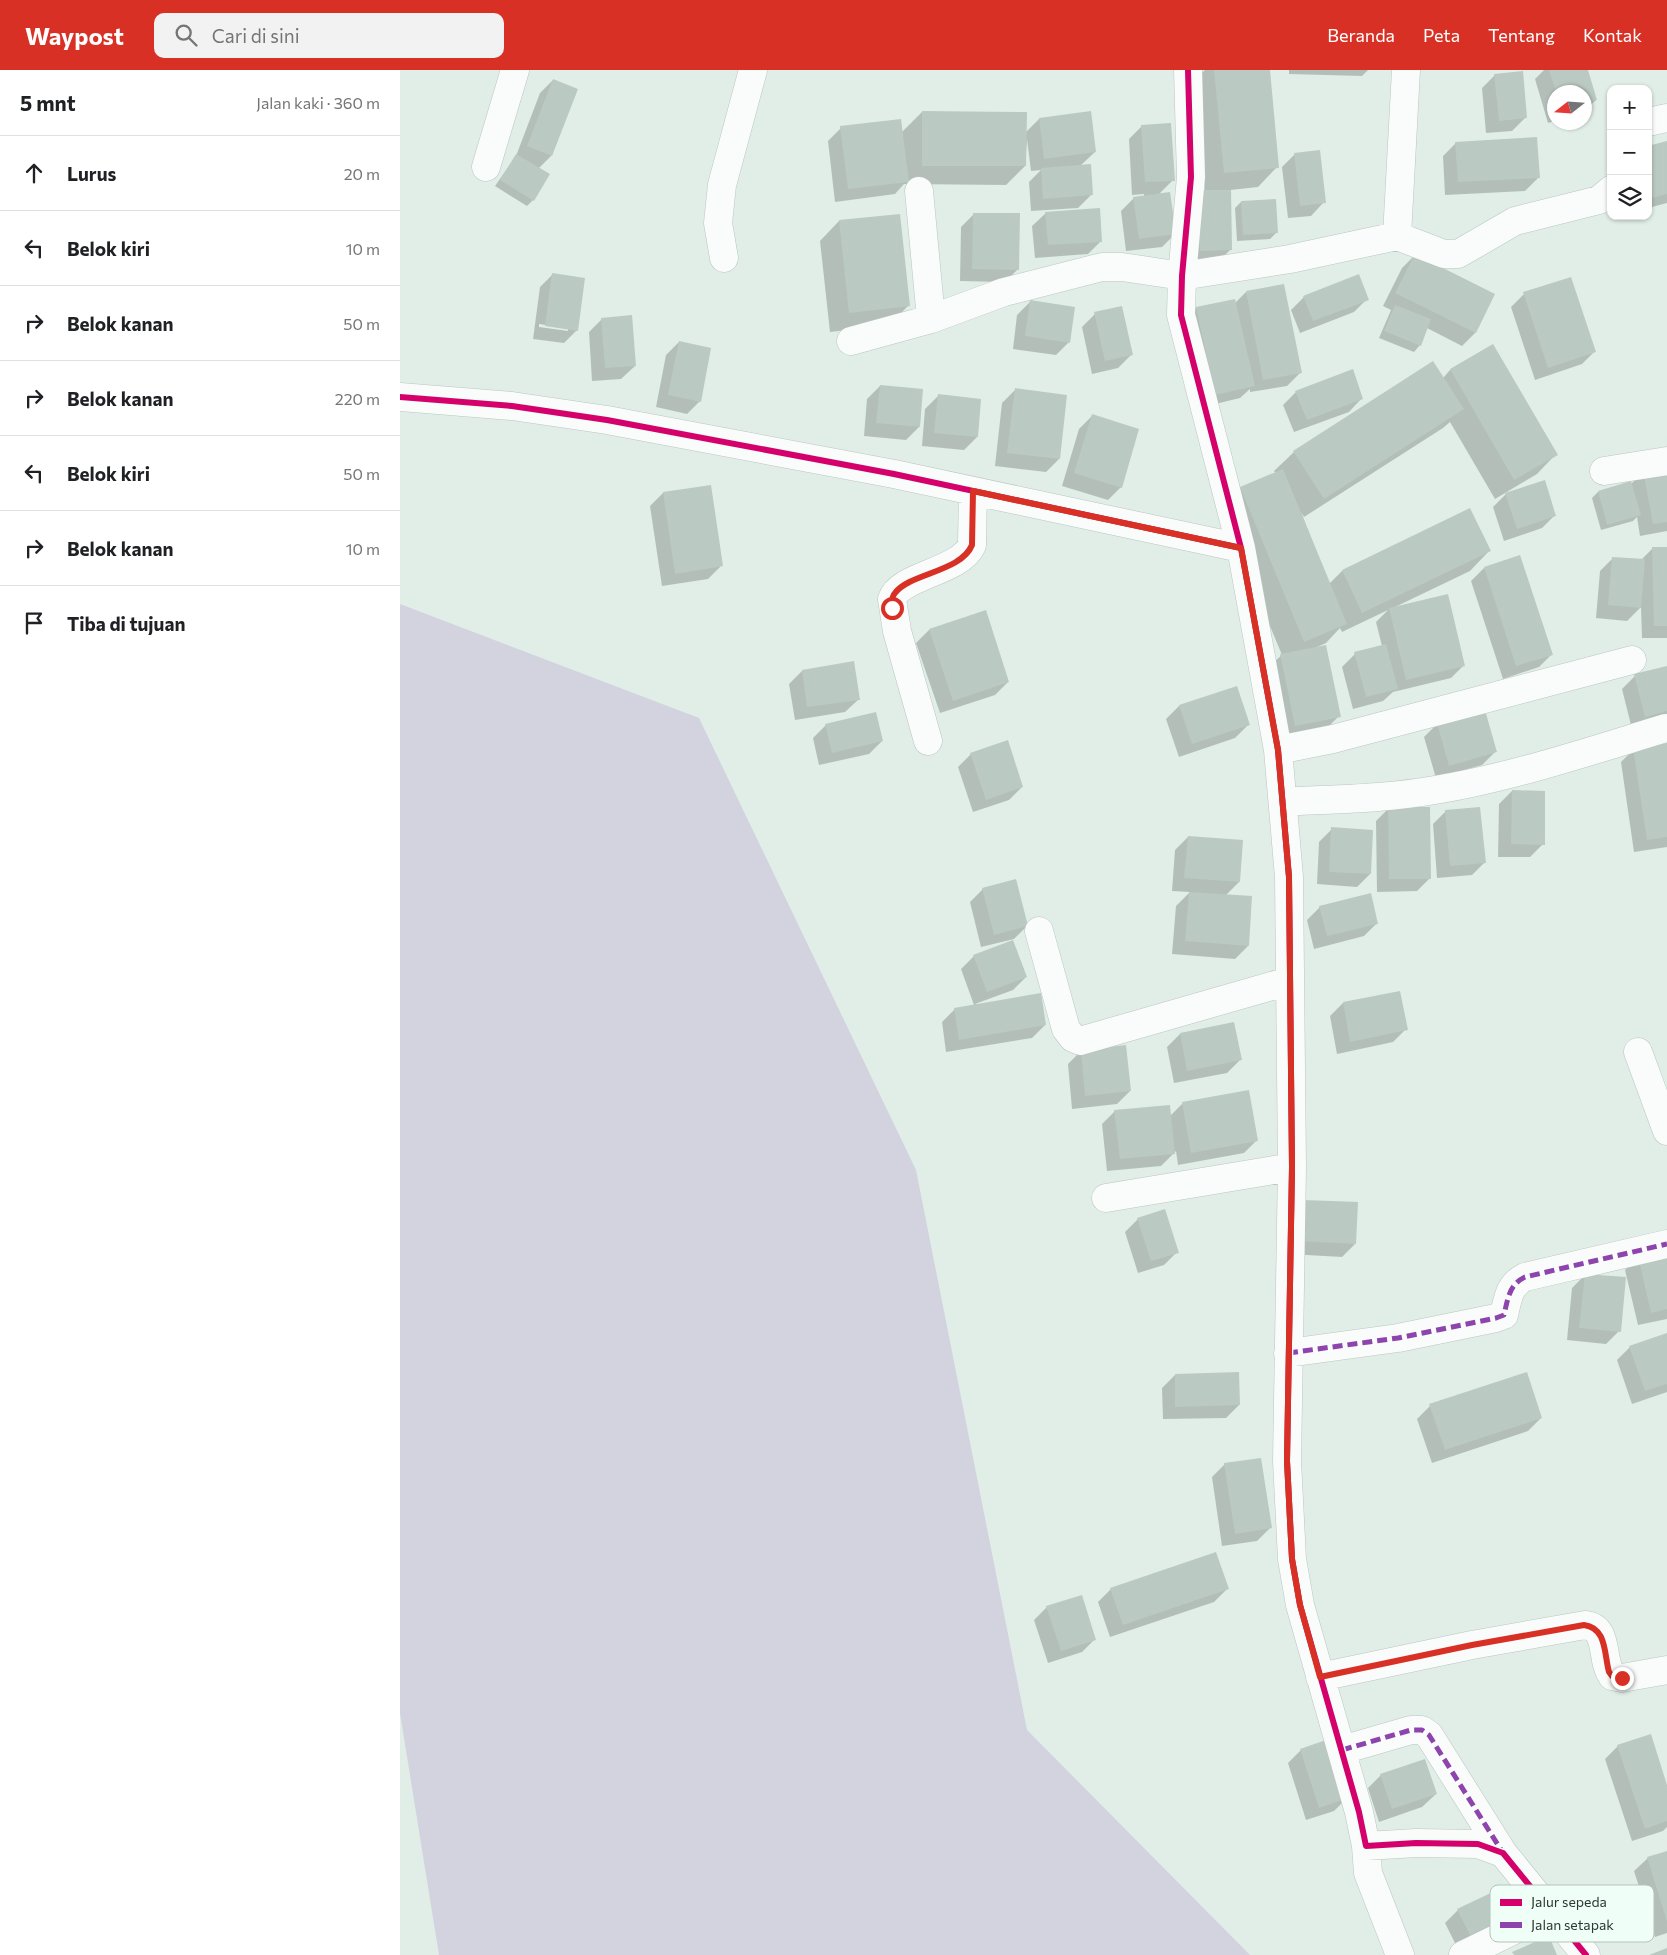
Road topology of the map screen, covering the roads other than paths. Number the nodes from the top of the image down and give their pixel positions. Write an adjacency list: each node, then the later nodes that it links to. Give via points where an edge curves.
1 (515, 70): 7 (street)
2 (753, 70): 11 (street, via 722,185 718,223)
3 (1188, 70): 12 (street, via 1191,177)
4 (1406, 70): 10 (street)
5 (1667, 118): 6 (street)
6 (1652, 121)
7 (486, 166)
8 (919, 191): 13 (street)
9 (1607, 193): 10 (street, via 1599,200 1515,222 1458,254 1444,254)
10 (1397, 236): 12 (street, via 1290,259)
11 (724, 258)
12 (1182, 276): 13 (street, via 1102,267 1004,292); 19 (street, via 1181,315)
13 (930, 319): 14 (street)
14 (851, 341)
15 (400, 398): 18 (street, via 512,406 607,420)
16 (1667, 460): 17 (street)
17 (1604, 471)
18 (973, 491): 19 (street); 22 (street, via 970,551 898,590 892,599 897,631)
19 (1241, 548): 23 (street)
20 (1632, 660): 23 (street, via 1342,737)
21 (1666, 728): 24 (street, via 1532,768 1434,790 1381,797)
22 (928, 741)
23 (1278, 750): 24 (street)
24 (1283, 802): 26 (street, via 1289,877)
25 (1039, 931): 26 (street, via 1066,1029 1080,1041)
26 (1289, 981): 29 (street)
27 (1638, 1052): 28 (street)
28 (1667, 1131)
29 (1292, 1167): 30 (street); 32 (street)
30 (1106, 1198)
31 (1667, 1244): 32 (street, via 1525,1277 1510,1289 1504,1315 1496,1318 1398,1338)
32 (1288, 1353): 34 (street, via 1287,1461 1292,1559 1300,1605)
33 (1667, 1670): 34 (street, via 1622,1678 1612,1676 1599,1632 1593,1626 1584,1625)
34 (1320, 1677): 35 (street)
35 (1342, 1750): 36 (street); 37 (street, via 1410,1730 1422,1730 1429,1735)
36 (1366, 1846): 37 (street, via 1478,1844); 41 (street, via 1368,1873)
37 (1503, 1853): 38 (street)
38 (1529, 1885)
39 (1490, 1942): 42 (street)
40 (1575, 1942): 43 (street)
41 (1400, 1955)
42 (1463, 1955)
43 (1586, 1955)

